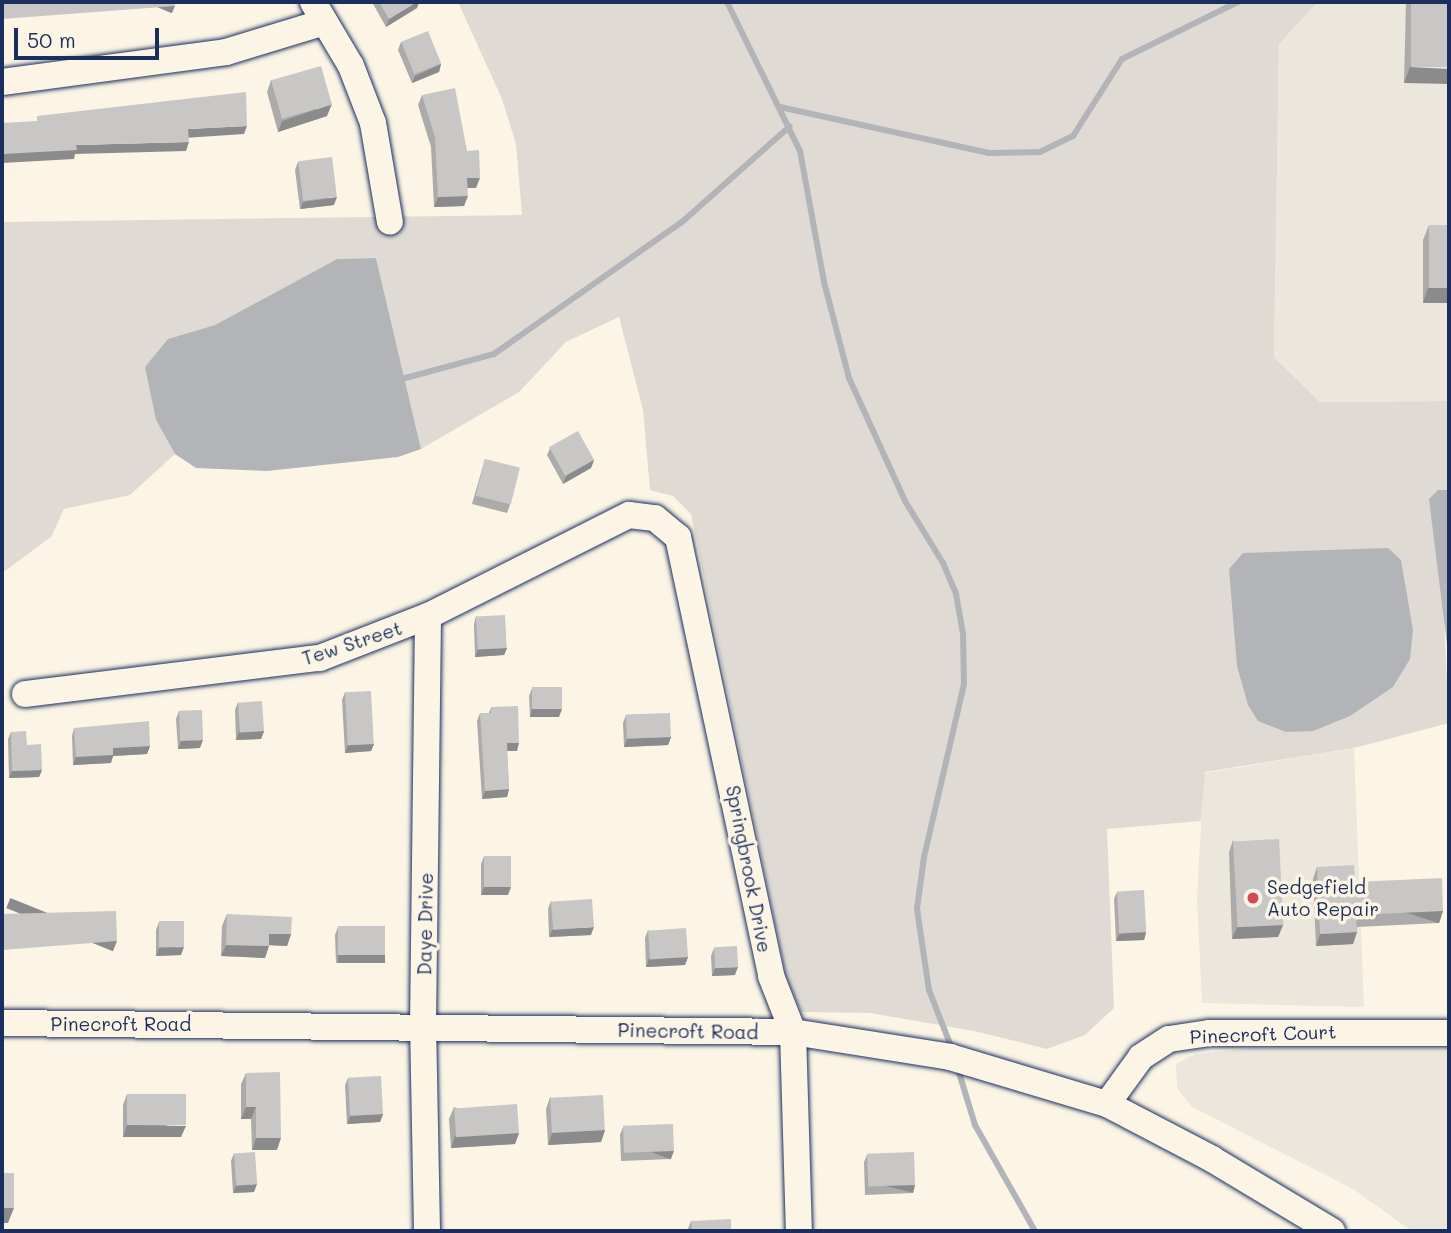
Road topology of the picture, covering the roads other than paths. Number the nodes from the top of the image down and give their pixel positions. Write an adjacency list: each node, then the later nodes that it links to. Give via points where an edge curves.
1 (319, 12): 2 (street, via 226,52); 3 (street, via 351,66 373,123)
2 (2, 82)
3 (390, 222)
4 (655, 518): 5 (street, Tew Street, via 629,515 583,534); 9 (street, Springbrook Drive, via 678,537 771,976)
5 (428, 616): 6 (street, Tew Street, via 320,658); 8 (street, Daye Drive)
6 (25, 694)
7 (2, 1023): 8 (street, Pinecroft Road)
8 (423, 1026): 9 (street, Pinecroft Road); 12 (street, Daye Drive)
9 (793, 1032): 11 (street, Pinecroft Road, via 950,1057); 13 (street, Springbrook Drive)
10 (1449, 1034): 11 (street, Pinecroft Court, via 1209,1033 1169,1039 1141,1056)
11 (1107, 1104): 14 (street, Pinecroft Road, via 1212,1159)
12 (427, 1231)
13 (799, 1231)
14 (1332, 1231)

